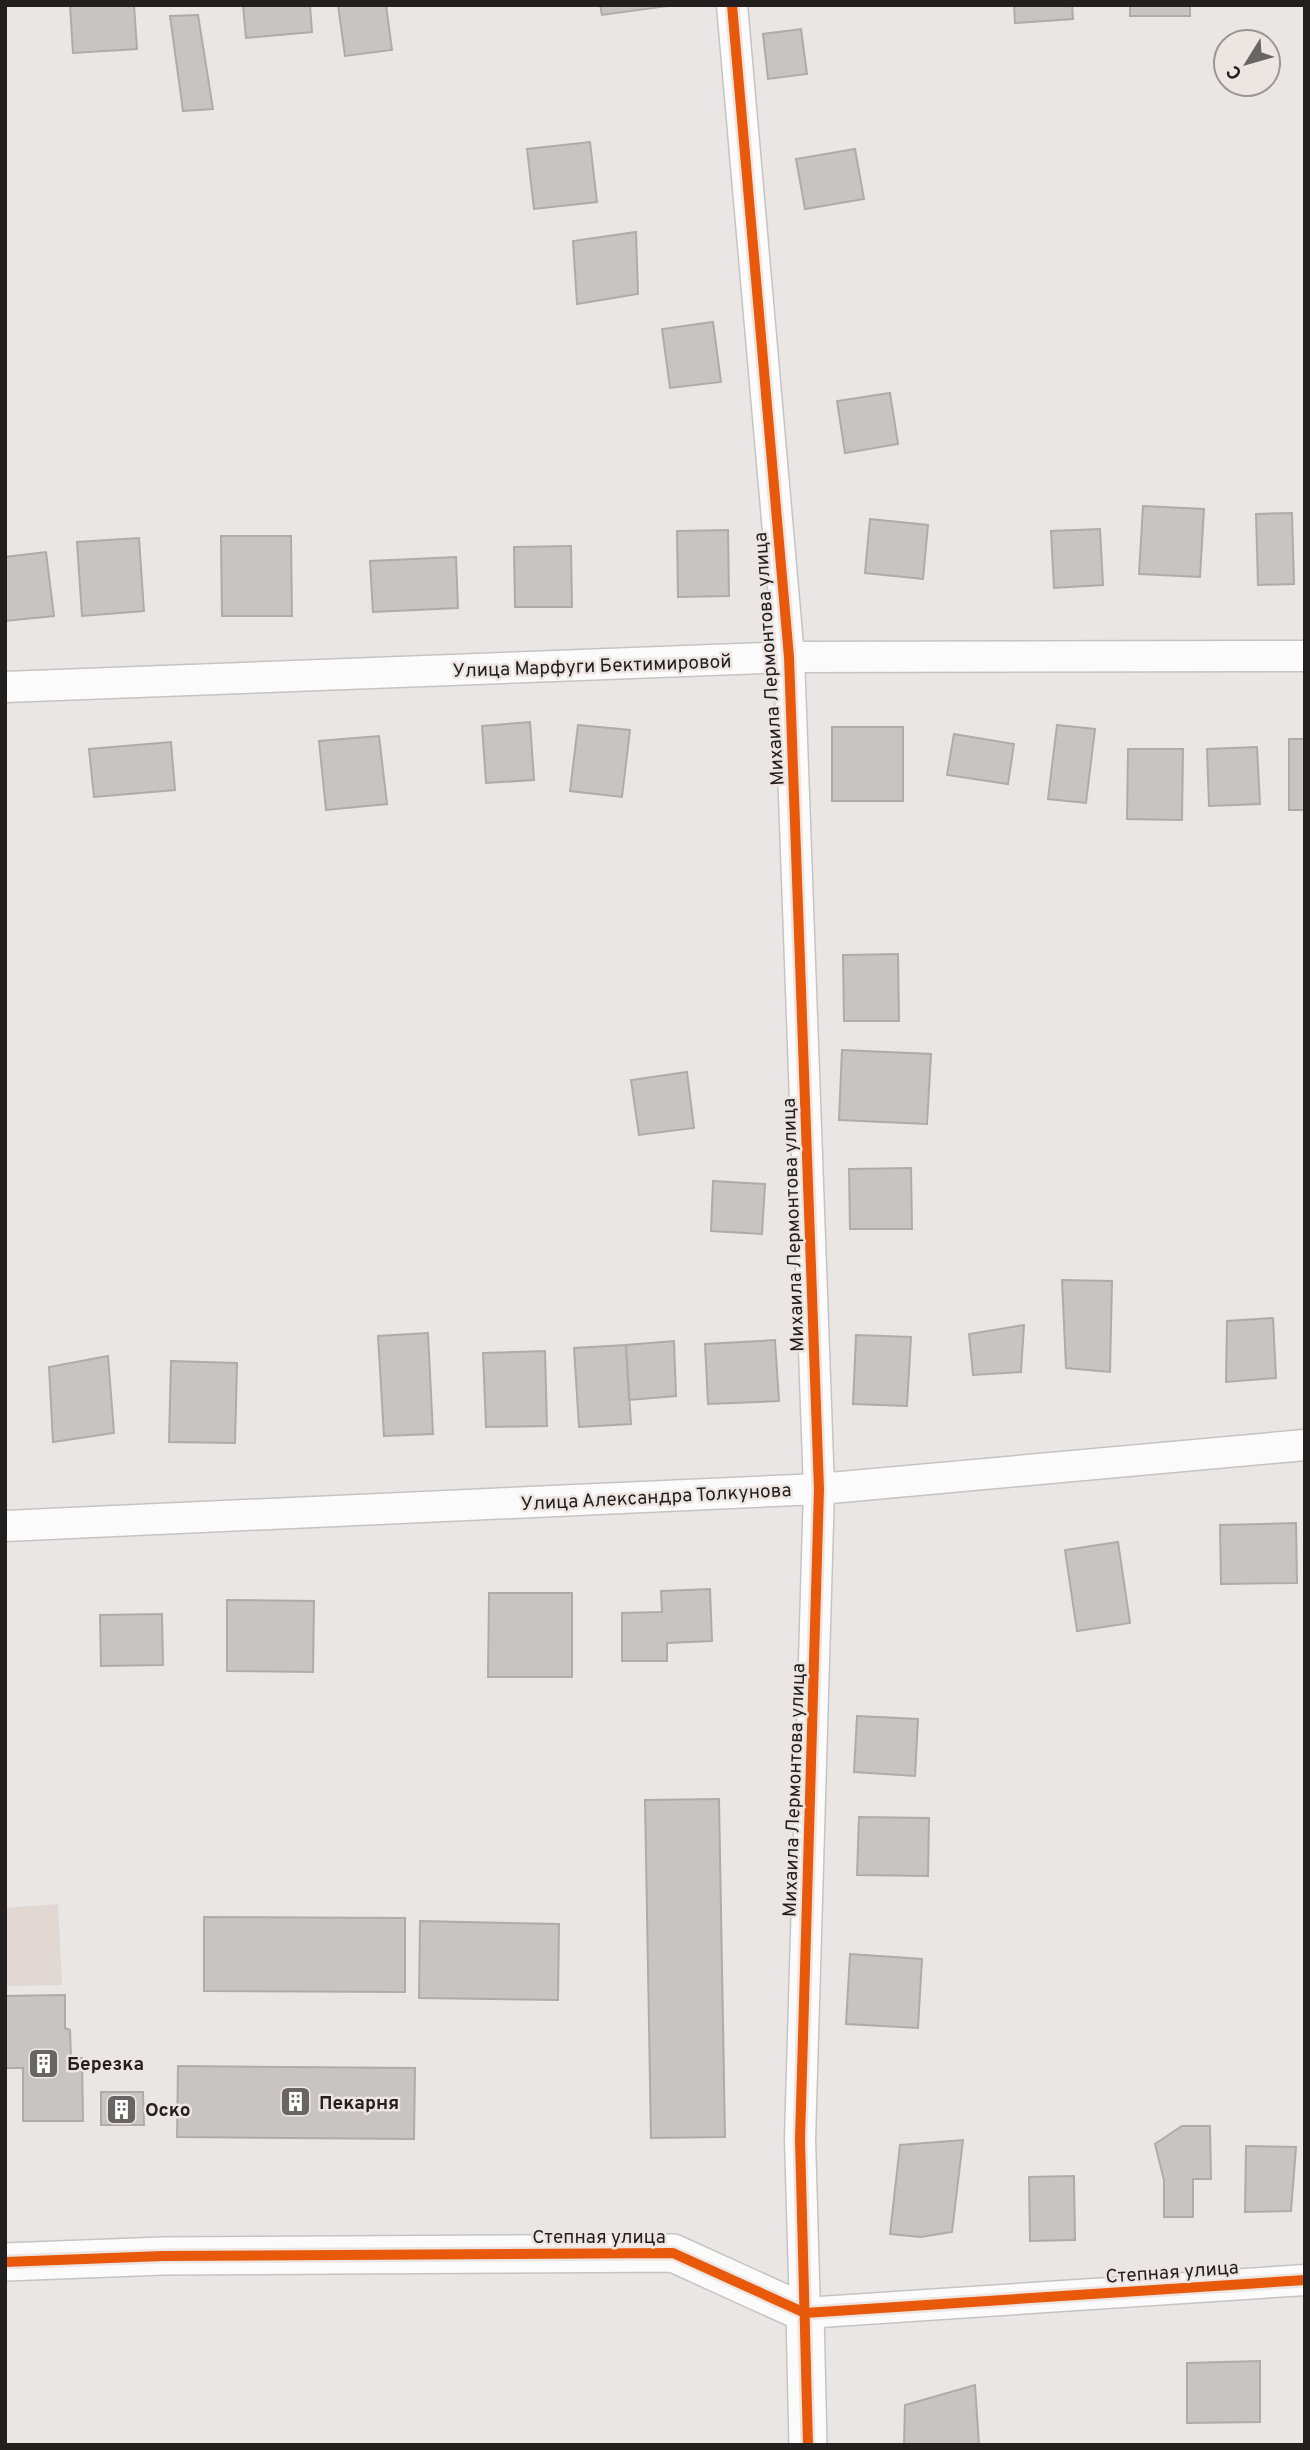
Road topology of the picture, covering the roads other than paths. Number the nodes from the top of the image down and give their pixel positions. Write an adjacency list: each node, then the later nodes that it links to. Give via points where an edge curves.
1 (733, 5): 3 (street, Михаила Лермонтова улица)
2 (1305, 656): 3 (street, Улица Марфуги Бектимировой)
3 (789, 657): 4 (street, Улица Марфуги Бектимировой); 6 (street, Михаила Лермонтова улица)
4 (5, 687)
5 (1305, 1445): 6 (street, Улица Александра Толкунова)
6 (819, 1489): 7 (street, Улица Александра Толкунова); 10 (street, Михаила Лермонтова улица, via 800,2139)
7 (5, 1526)
8 (5, 2262): 10 (street, Степная улица, via 163,2256 673,2253)
9 (1305, 2280): 10 (street, Степная улица)
10 (805, 2313): 11 (street, Михаила Лермонтова улица)
11 (808, 2445)

